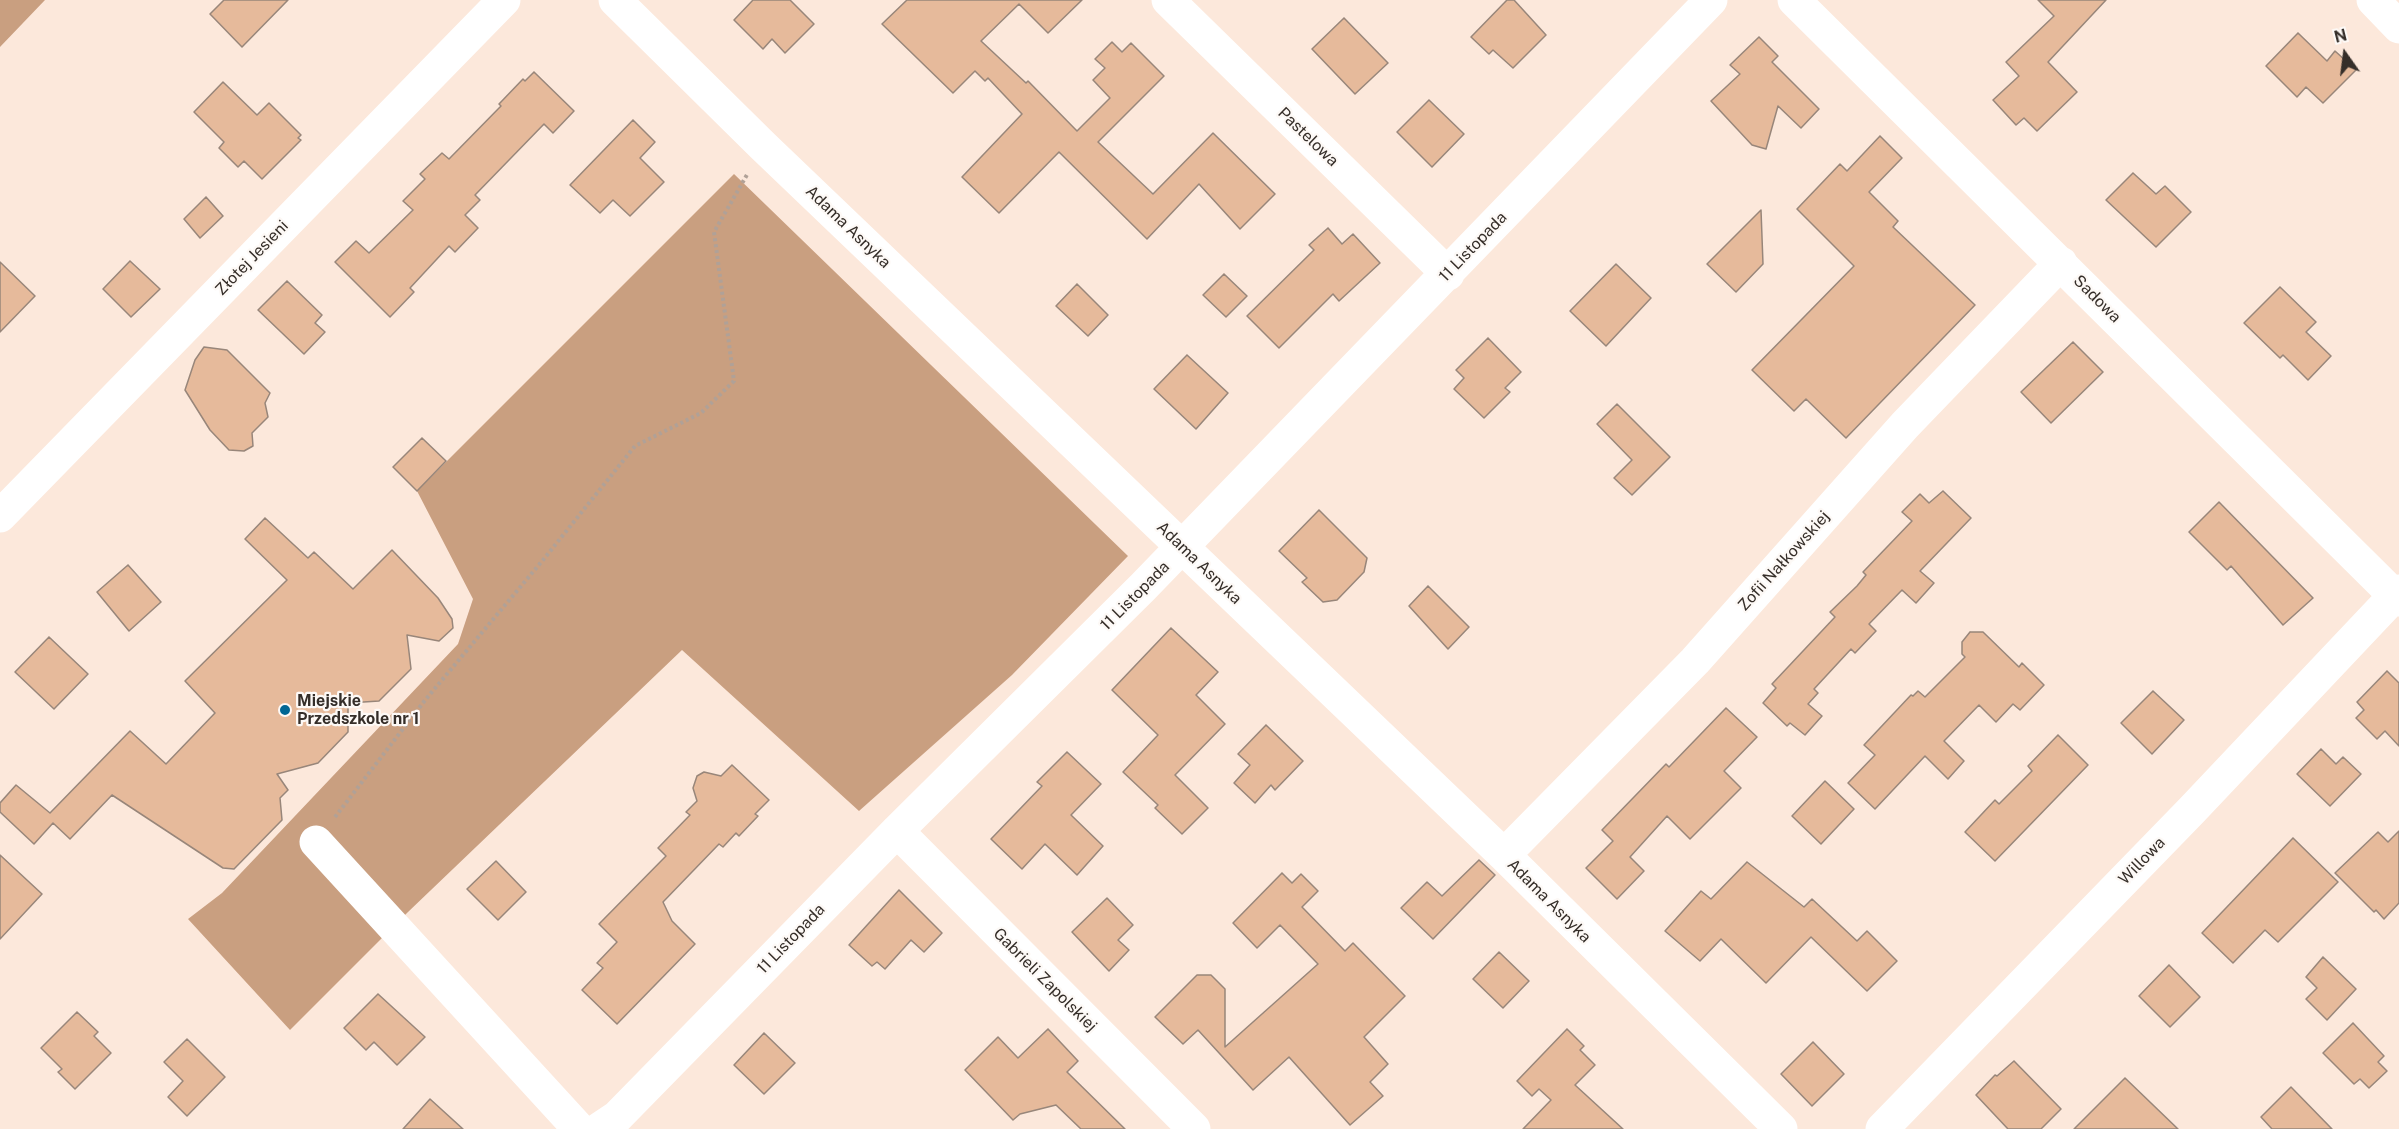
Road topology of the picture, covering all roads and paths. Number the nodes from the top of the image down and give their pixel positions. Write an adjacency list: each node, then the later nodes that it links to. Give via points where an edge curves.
1 (504, 0): 11 (street, Złotej Jesieni)
2 (615, 0): 8 (street, Adama Asnyka)
3 (1168, 0): 10 (street, Pastelowa)
4 (1711, 0): 10 (street, 11 Listopada)
5 (1794, 0): 9 (street, Sadowa)
6 (2373, 0): 7 (street)
7 (2399, 27)
8 (763, 146): 12 (street, Adama Asnyka); 15 (path, via 714,232 734,381 701,413 634,447 426,699)
9 (2061, 263): 13 (street, Sadowa); 16 (street, Zofii Nałkowskiej, via 1905,425 1695,661)
10 (1448, 273): 12 (street, 11 Listopada)
11 (0, 516)
12 (1182, 547): 14 (street, 11 Listopada); 16 (street, Adama Asnyka)
13 (2398, 595): 21 (street, Willowa)
14 (897, 831): 18 (street, 11 Listopada, via 617,1117); 19 (street, Gabrieli Zapolskiej)
15 (316, 842): 17 (street)
16 (1504, 855): 20 (street, Adama Asnyka)
17 (579, 1129)
18 (599, 1129)
19 (1194, 1129)
20 (1781, 1129)
21 (1882, 1129)

